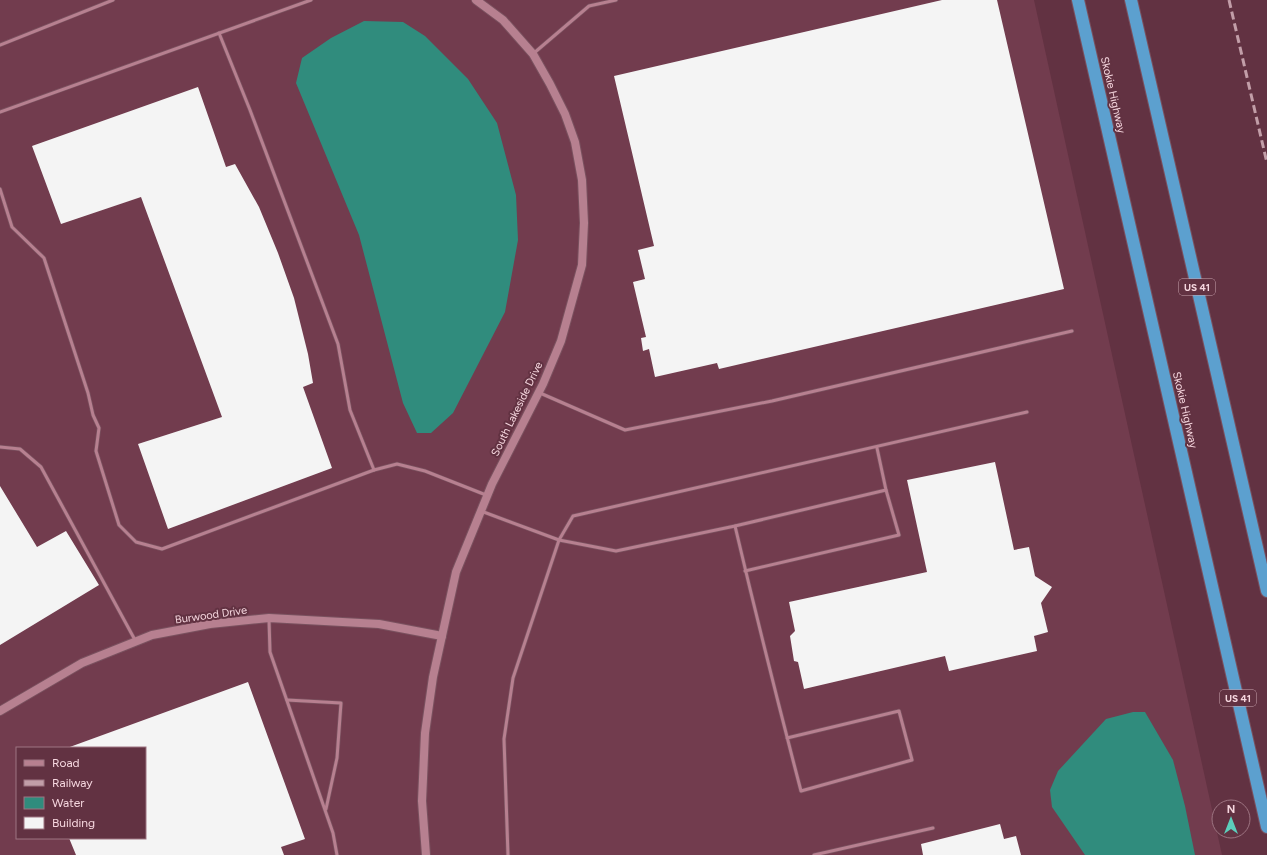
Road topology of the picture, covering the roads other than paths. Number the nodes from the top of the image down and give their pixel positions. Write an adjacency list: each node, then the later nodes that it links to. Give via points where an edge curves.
1 (113, 0): 8 (lane)
2 (312, 0): 7 (lane)
3 (476, 0): 9 (street, South Lakeside Drive, via 503,20)
4 (616, 0): 9 (lane, via 589,6)
5 (1078, 0): 32 (highway, Skokie Highway / US 41)
6 (1131, 0): 24 (highway, US 41)
7 (218, 33): 10 (lane); 17 (lane, via 253,117 338,344 350,410)
8 (0, 45)
9 (533, 54): 13 (street, South Lakeside Drive, via 562,108 575,142 582,180 584,223 582,265 561,341)
10 (0, 112)
11 (0, 189): 17 (lane, via 12,226 44,258 99,428 96,452 119,525 136,542 162,549)
12 (1072, 331): 13 (lane, via 772,401 625,430)
13 (538, 393): 19 (street, South Lakeside Drive)
14 (1027, 412): 16 (lane)
15 (0, 447): 27 (lane, via 20,449 41,466)
16 (877, 448): 18 (lane); 22 (lane, via 573,516)
17 (374, 470): 19 (lane, via 397,464 425,471)
18 (886, 490): 21 (lane); 23 (lane, via 899,535)
19 (488, 495): 20 (street, South Lakeside Drive)
20 (481, 511): 22 (lane); 26 (street, South Lakeside Drive, via 456,572)
21 (735, 526): 22 (lane, via 616,551); 23 (lane)
22 (559, 540): 36 (lane, via 513,678 504,739)
23 (746, 571): 30 (lane)
24 (1267, 591)
25 (269, 618): 26 (street, Burwood Drive, via 379,624); 27 (street, Burwood Drive, via 210,624 152,635); 28 (lane, via 270,652)
26 (442, 636): 35 (street, South Lakeside Drive, via 425,733 422,801)
27 (136, 641): 29 (street, Burwood Drive, via 82,663)
28 (287, 700): 31 (lane); 31 (lane, via 341,703 337,758)
29 (0, 711)
30 (787, 738): 30 (lane, via 899,711 912,760 800,791)
31 (326, 811): 34 (lane)
32 (1267, 827)
33 (933, 828): 37 (lane)
34 (337, 855)
35 (426, 855)
36 (508, 855)
37 (814, 855)

